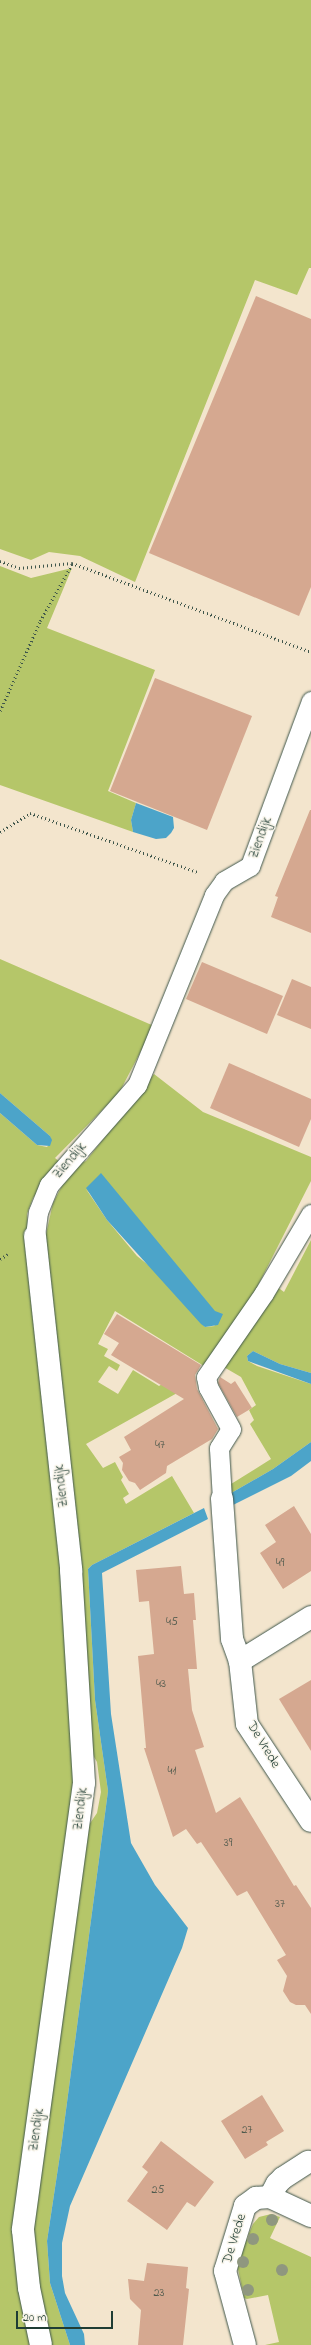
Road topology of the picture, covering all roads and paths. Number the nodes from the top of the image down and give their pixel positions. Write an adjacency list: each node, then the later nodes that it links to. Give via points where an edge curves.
1 (0, 561): 2 (path, via 19,568)
2 (72, 563): 3 (path); 5 (path, via 40,621)
3 (311, 652)
4 (311, 701): 7 (lane, Ziendijk, via 250,866)
5 (0, 711)
6 (0, 832): 7 (path, via 30,813)
7 (224, 881): 9 (lane, Ziendijk, via 214,895 137,1085 49,1185 38,1212)
8 (311, 1214): 10 (lane, via 264,1293 206,1377 208,1387 231,1428 219,1448)
9 (35, 1236): 17 (street, Ziendijk, via 72,1570 84,1783 23,2230 29,2288)
10 (222, 1500): 12 (street, De Vrede, via 232,1639)
11 (311, 1617): 12 (street)
12 (240, 1661): 13 (street, De Vrede, via 247,1724)
13 (311, 1821)
14 (308, 2162): 15 (street, via 277,2184)
15 (270, 2197): 16 (street); 18 (street, De Vrede, via 256,2198 246,2206 225,2271)
16 (311, 2216)
17 (41, 2345)
18 (245, 2345)

